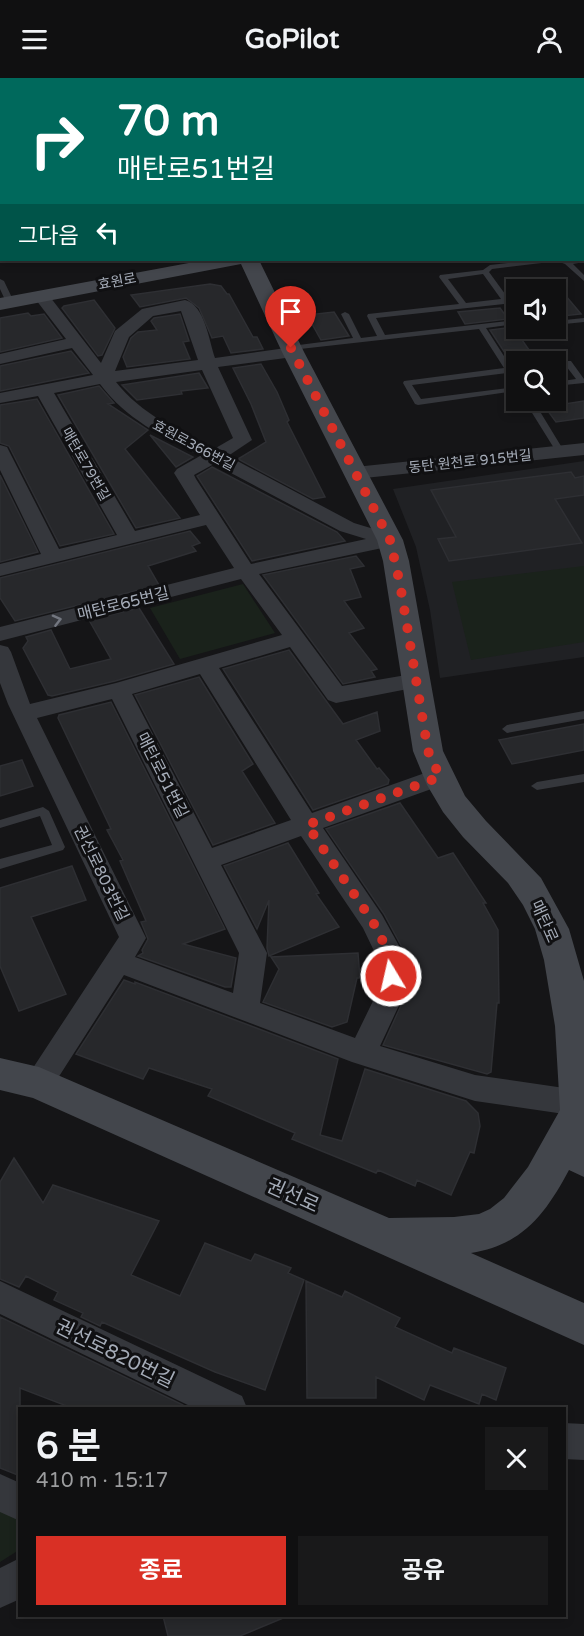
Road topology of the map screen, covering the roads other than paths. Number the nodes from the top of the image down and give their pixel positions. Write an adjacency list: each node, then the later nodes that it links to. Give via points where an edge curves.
1 (230, 261): 10 (street, 효원로)
2 (249, 261): 23 (street, 매탄로)
3 (541, 261): 7 (lane, via 490,267)
4 (562, 261): 6 (lane)
5 (576, 261): 6 (lane)
6 (567, 262): 8 (lane)
7 (485, 272): 11 (lane); 14 (lane, via 443,277)
8 (584, 279)
9 (0, 281): 13 (lane)
10 (41, 296): 13 (street, 효원로); 22 (street, 효원로366번길)
11 (506, 301)
12 (506, 302): 14 (lane)
13 (5, 303)
14 (464, 306): 20 (lane, via 372,316)
15 (345, 314): 21 (lane)
16 (584, 320): 18 (lane)
17 (506, 322): 19 (lane)
18 (566, 322)
19 (481, 326): 20 (lane); 25 (lane)
20 (382, 338): 21 (lane)
21 (358, 340): 23 (lane)
22 (76, 342): 24 (street); 29 (street, 효원로366번길)
23 (292, 350): 27 (street); 39 (street, 매탄로)
24 (0, 359)
25 (506, 361)
26 (566, 363): 30 (lane, via 581,381)
27 (208, 364): 29 (street); 29 (street, via 191,311 185,305 148,312 121,335); 38 (street, via 243,440)
28 (506, 370): 32 (lane, via 407,383 418,402)
29 (104, 378): 31 (street); 38 (street, 효원로366번길, via 120,399 151,423)
30 (566, 383)
31 (43, 390): 33 (street); 41 (street, 매탄로79번길)
32 (506, 390)
33 (0, 399)
34 (535, 411): 37 (lane)
35 (584, 448): 37 (street, 동탄 원천로 915번길)
36 (0, 451): 43 (street)
37 (560, 451): 39 (street, 동탄 원천로 915번길)
38 (216, 456): 40 (street, via 184,473); 42 (street, 효원로366번길, via 347,527)
39 (355, 473): 42 (street, 매탄로)
40 (211, 518): 41 (street); 45 (street)
41 (129, 538): 43 (street)
42 (390, 540): 45 (street, 매탄로65번길); 50 (street, 매탄로)
43 (53, 557): 44 (street)
44 (0, 570)
45 (246, 571): 46 (street, 매탄로65번길, one-way to 45); 47 (street)
46 (0, 634)
47 (294, 639): 49 (street); 50 (street, via 336,695)
48 (0, 652): 52 (street, 권선로803번길)
49 (206, 665): 51 (street); 59 (street)
50 (418, 680): 55 (street, 매탄로, via 428,751)
51 (119, 690): 52 (street); 60 (street, 매탄로51번길)
52 (25, 713): 62 (street, 권선로803번길, via 133,938)
53 (584, 715): 54 (lane)
54 (507, 729)
55 (440, 777): 59 (street); 63 (street, 매탄로, via 455,805 538,900)
56 (584, 778): 57 (lane)
57 (537, 786)
58 (0, 824): 61 (lane, via 43,811 59,846)
59 (307, 825): 60 (street); 65 (street, via 373,922 389,953 387,1002)
60 (207, 860): 64 (street, 매탄로51번길, via 253,953)
61 (0, 864)
62 (119, 962): 64 (street); 67 (street, 권선로803번길)
63 (576, 987): 68 (street, 매탄로)
64 (245, 1009): 65 (street)
65 (362, 1053): 68 (street, via 476,1088)
66 (0, 1074): 67 (street, 권선로)
67 (39, 1083): 70 (street, 권선로)
68 (578, 1108): 69 (street, 매탄로); 70 (street, via 532,1196 506,1224 467,1234)
69 (584, 1159)
70 (382, 1235): 72 (street, 권선로)
71 (0, 1297): 73 (street, 권선로820번길)
72 (584, 1324)
73 (228, 1407)
74 (566, 1441): 75 (street)
75 (584, 1442)
76 (0, 1492): 77 (street)
77 (18, 1502)
78 (18, 1578): 79 (street)
79 (0, 1590)

